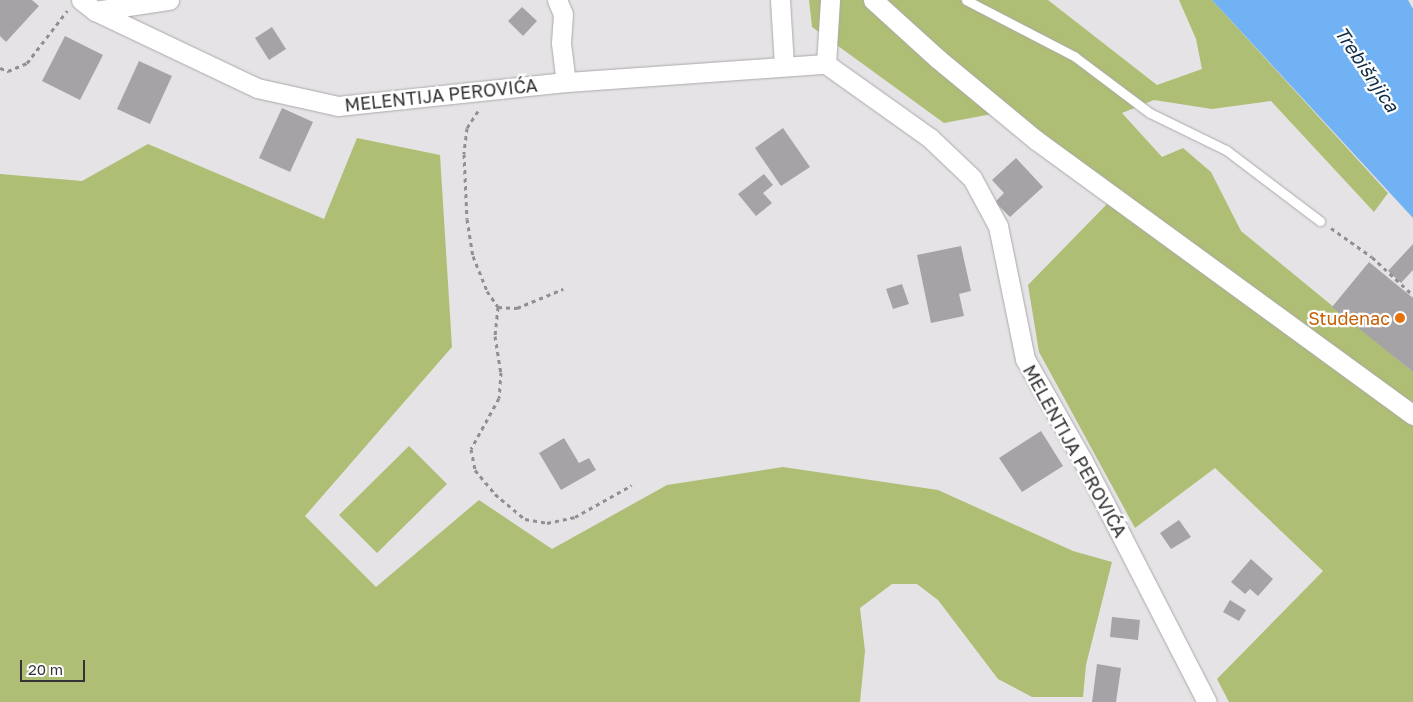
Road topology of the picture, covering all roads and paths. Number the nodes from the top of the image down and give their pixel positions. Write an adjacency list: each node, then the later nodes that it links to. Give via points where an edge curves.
1 (170, 0): 7 (street)
2 (557, 0): 11 (street, via 563,14 561,44)
3 (780, 0): 9 (street)
4 (830, 0): 8 (street)
5 (873, 0): 17 (street, via 1036,140)
6 (966, 0): 13 (lane, via 1074,56 1150,113 1226,150)
7 (86, 4): 10 (path, via 63,13 27,62 8,71); 12 (street, MELENTIJA PEROVIĆA, via 257,88 304,100 338,106)
8 (826, 64): 9 (street, MELENTIJA PEROVIĆA); 19 (street, MELENTIJA PEROVIĆA, via 930,138 972,178 998,226 1024,359 1083,461)
9 (784, 65): 11 (street, MELENTIJA PEROVIĆA)
10 (0, 68)
11 (566, 82): 12 (street, MELENTIJA PEROVIĆA)
12 (491, 91): 16 (path, via 467,128 464,154 467,219 473,256 487,291)
13 (1320, 221): 15 (path, via 1372,257)
14 (562, 289): 16 (path, via 517,308)
15 (1413, 295)
16 (498, 307): 18 (path, via 495,336 501,372 499,398 471,449 475,470 495,494 525,519 547,524 576,517)
17 (1413, 415)
18 (632, 485)
19 (1207, 702)

